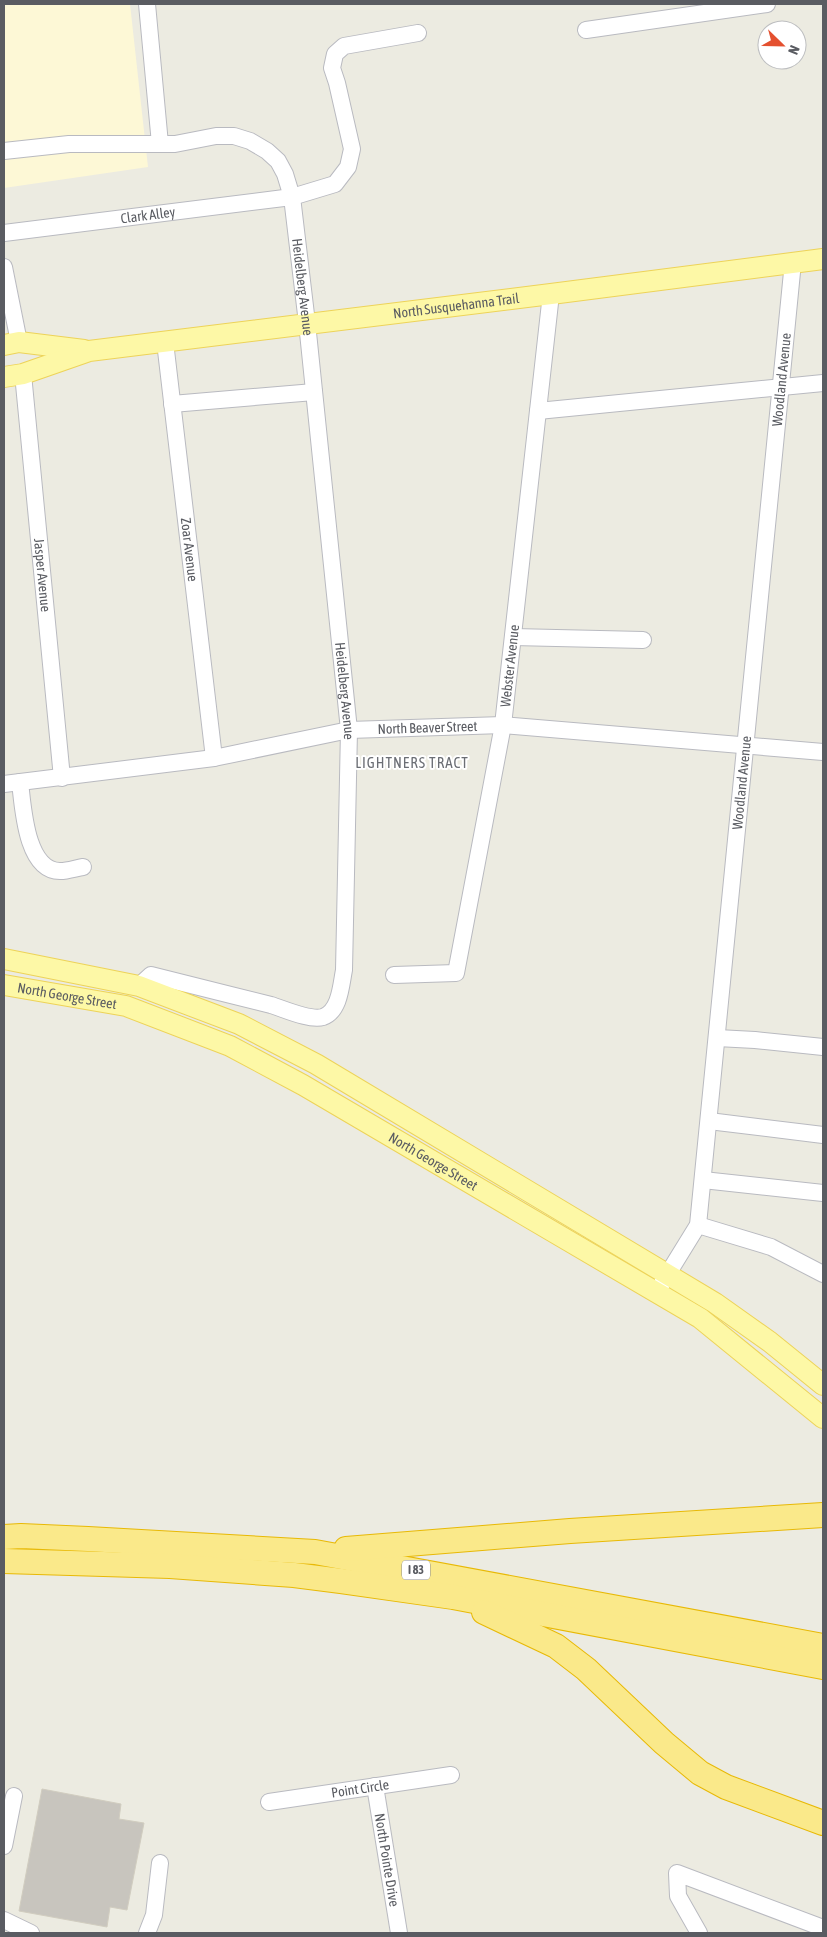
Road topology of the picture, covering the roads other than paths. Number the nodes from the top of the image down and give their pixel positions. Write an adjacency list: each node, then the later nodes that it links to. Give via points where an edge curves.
1 (147, 4): 5 (street)
2 (768, 4): 3 (street)
3 (586, 30)
4 (418, 33): 7 (street, Clark Alley, via 344,46 335,54 332,68 352,150 348,167 335,184)
5 (160, 144): 6 (street, Heidelberg Avenue, via 69,144); 7 (street, Heidelberg Avenue, via 216,136 234,136 250,141 278,161)
6 (4, 151)
7 (292, 197): 8 (street, Clark Alley); 13 (street, Heidelberg Avenue)
8 (4, 233)
9 (823, 259): 10 (main road, North Susquehanna Trail)
10 (794, 262): 12 (main road, North Susquehanna Trail); 19 (street, Woodland Avenue)
11 (4, 267): 15 (street)
12 (551, 294): 13 (main road, North Susquehanna Trail); 22 (street, Webster Avenue)
13 (307, 324): 14 (main road, North Susquehanna Trail); 20 (street, Heidelberg Avenue)
14 (165, 342): 16 (main road, North Susquehanna Trail); 21 (street, Zoar Avenue)
15 (11, 343): 16 (main road, North Susquehanna Trail)
16 (89, 351): 17 (main road, North Susquehanna Trail)
17 (13, 376): 30 (street, Jasper Avenue)
18 (823, 383): 19 (street)
19 (781, 388): 22 (street); 27 (street, Woodland Avenue)
20 (314, 392): 21 (street); 26 (street, Heidelberg Avenue)
21 (172, 404): 29 (street, Zoar Avenue)
22 (538, 411): 23 (street, Webster Avenue)
23 (513, 637): 24 (street); 25 (street, Webster Avenue)
24 (643, 640)
25 (503, 725): 26 (street, North Beaver Street); 27 (street, North Beaver Street); 34 (street, Webster Avenue, via 456,973)
26 (349, 730): 29 (street, North Beaver Street); 36 (street, Heidelberg Avenue, via 344,970 334,1009 323,1017 312,1017 150,975)
27 (745, 745): 28 (street, North Beaver Street); 37 (street, Woodland Avenue)
28 (823, 752)
29 (214, 758): 30 (street, North Beaver Street)
30 (62, 778): 31 (street, North Beaver Street)
31 (12, 783): 32 (street, via 26,830 47,868 60,871)
32 (84, 867)
33 (4, 959): 36 (main road, North George Street)
34 (394, 975)
35 (4, 985): 45 (main road, North George Street, via 126,1006 230,1046)
36 (139, 986): 45 (main road, North George Street, via 239,1024 316,1064)
37 (717, 1038): 38 (street); 39 (street, Woodland Avenue)
38 (823, 1047)
39 (709, 1121): 40 (street); 41 (street, Woodland Avenue)
40 (823, 1135)
41 (703, 1180): 42 (street); 43 (street, Woodland Avenue)
42 (823, 1193)
43 (698, 1225): 44 (street, via 771,1247); 45 (street, Woodland Avenue)
44 (823, 1274)
45 (662, 1283): 46 (main road, North George Street, via 715,1303); 49 (main road, North George Street)
46 (770, 1342): 47 (main road); 48 (main road, North George Street)
47 (823, 1370)
48 (823, 1385)
49 (823, 1418)
50 (823, 1515): 52 (highway)
51 (4, 1537): 52 (highway, I 83)
52 (315, 1552): 55 (highway, I 83)
53 (4, 1561): 54 (highway, I 83, via 230,1570)
54 (454, 1597): 56 (highway, I 83); 61 (highway, via 556,1646 586,1669 700,1774)
55 (823, 1646)
56 (823, 1666)
57 (451, 1775): 58 (street, Point Circle)
58 (376, 1786): 60 (street, Point Circle); 68 (street, North Pointe Drive)
59 (14, 1796): 62 (street)
60 (269, 1802)
61 (823, 1823)
62 (4, 1846)
63 (160, 1863): 67 (street, via 154,1914)
64 (4, 1920): 66 (street)
65 (823, 1928): 69 (street, via 676,1873 678,1896)
66 (31, 1933)
67 (148, 1933)
68 (399, 1933)
69 (700, 1933)

